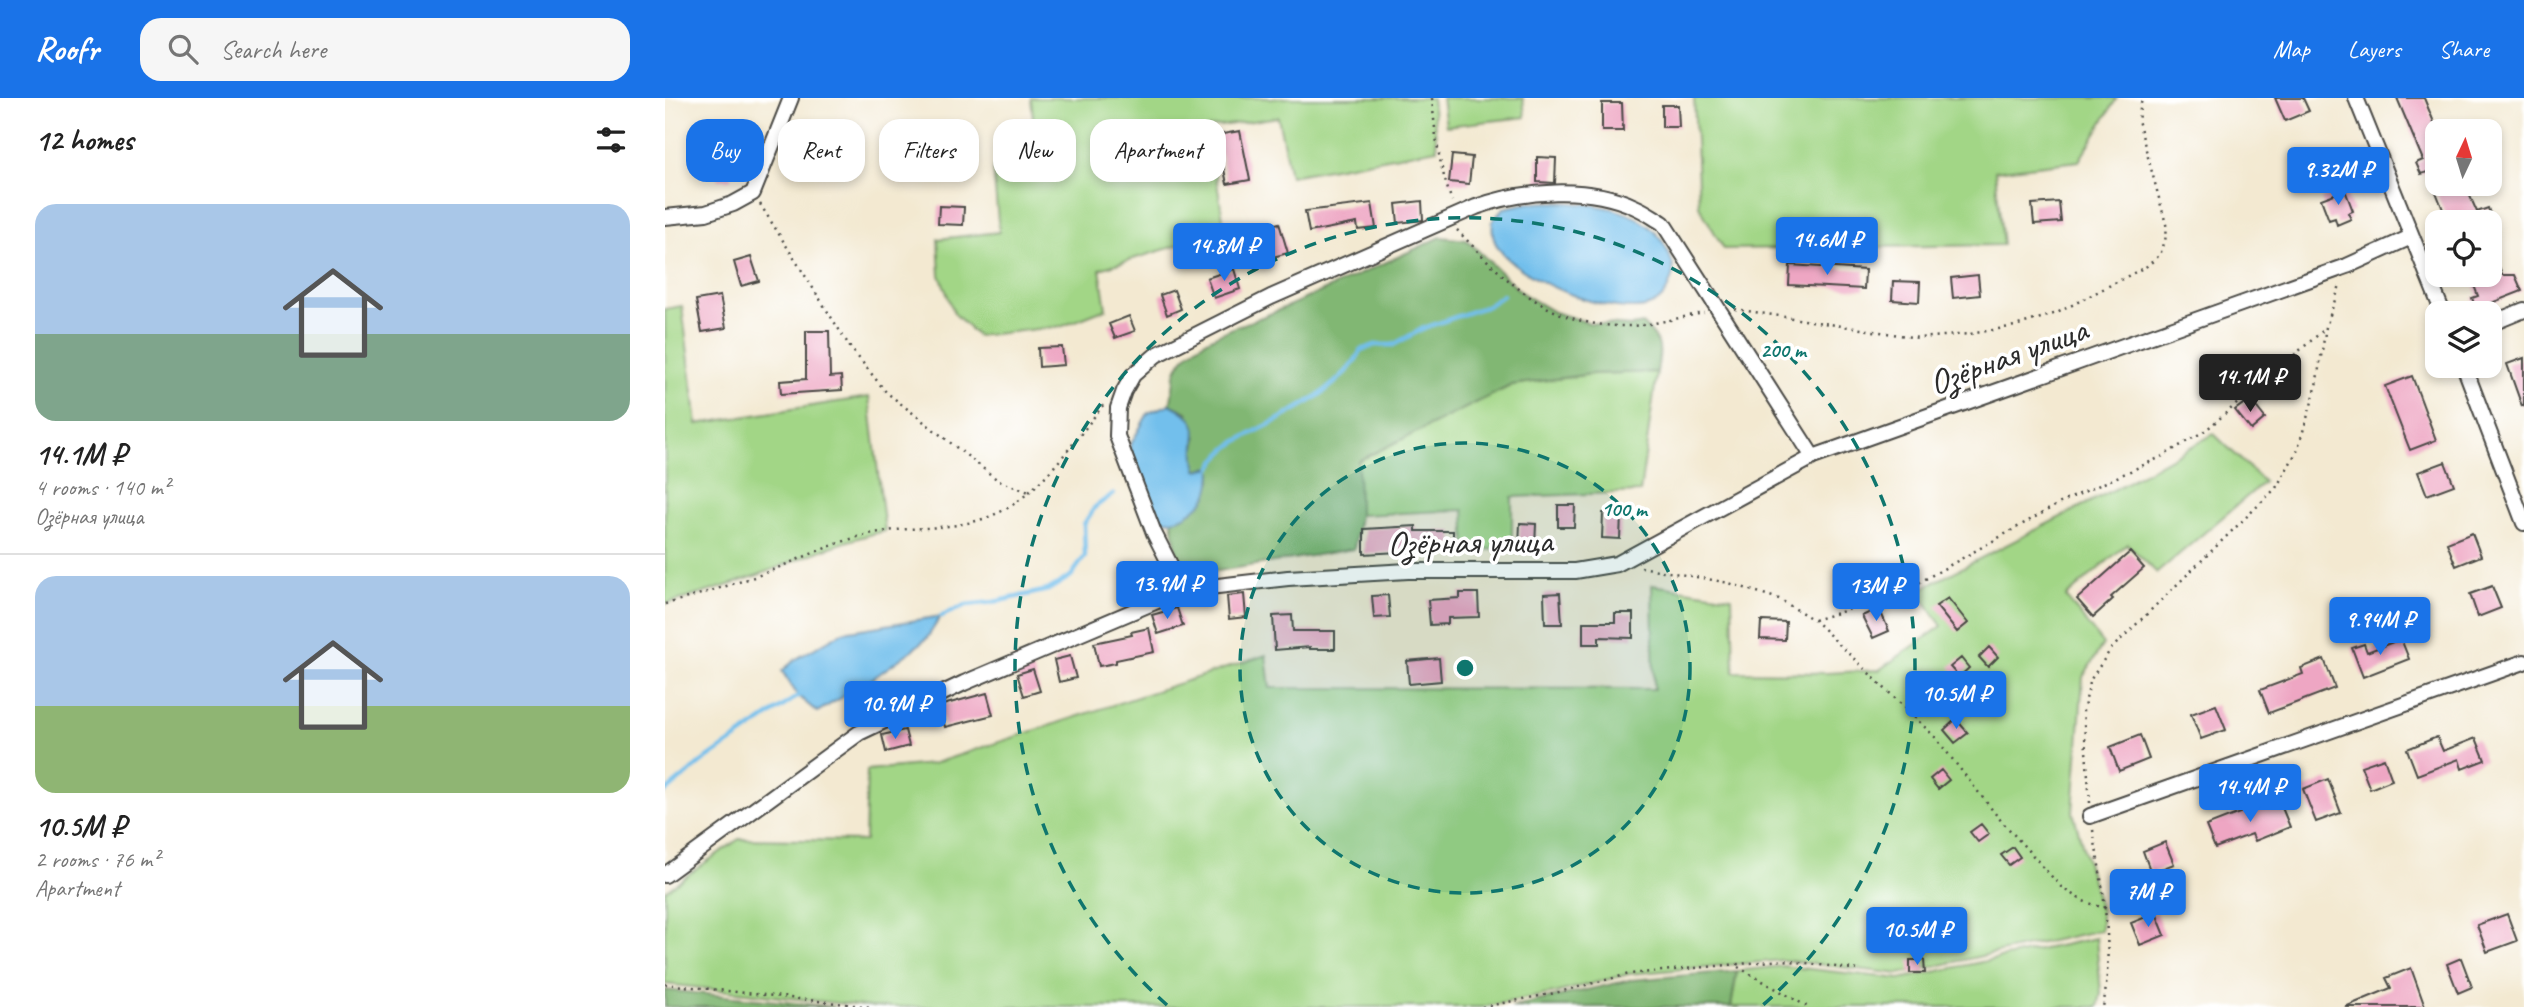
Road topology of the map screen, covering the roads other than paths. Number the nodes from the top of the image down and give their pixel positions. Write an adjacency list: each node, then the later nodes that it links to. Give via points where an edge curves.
1 (791, 98): 3 (street, via 753,193 706,213)
2 (2355, 98): 4 (street)
3 (665, 217)
4 (2411, 237): 5 (street); 9 (street, Озёрная улица, via 2347,266)
5 (2439, 301)
6 (2524, 310): 7 (street)
7 (2502, 319)
8 (2470, 378): 10 (street)
9 (1813, 457): 11 (street, Озёрная улица, via 1617,564 1575,571 1408,571 1288,578); 11 (street, via 1663,223 1608,197 1543,192 1502,198 1271,297 1156,355 1133,375 1118,408 1117,436 1154,533)
10 (2524, 523)
11 (1183, 590): 14 (street, Озёрная улица, via 859,733)
12 (2524, 662): 13 (street)
13 (2090, 816)
14 (665, 875)

